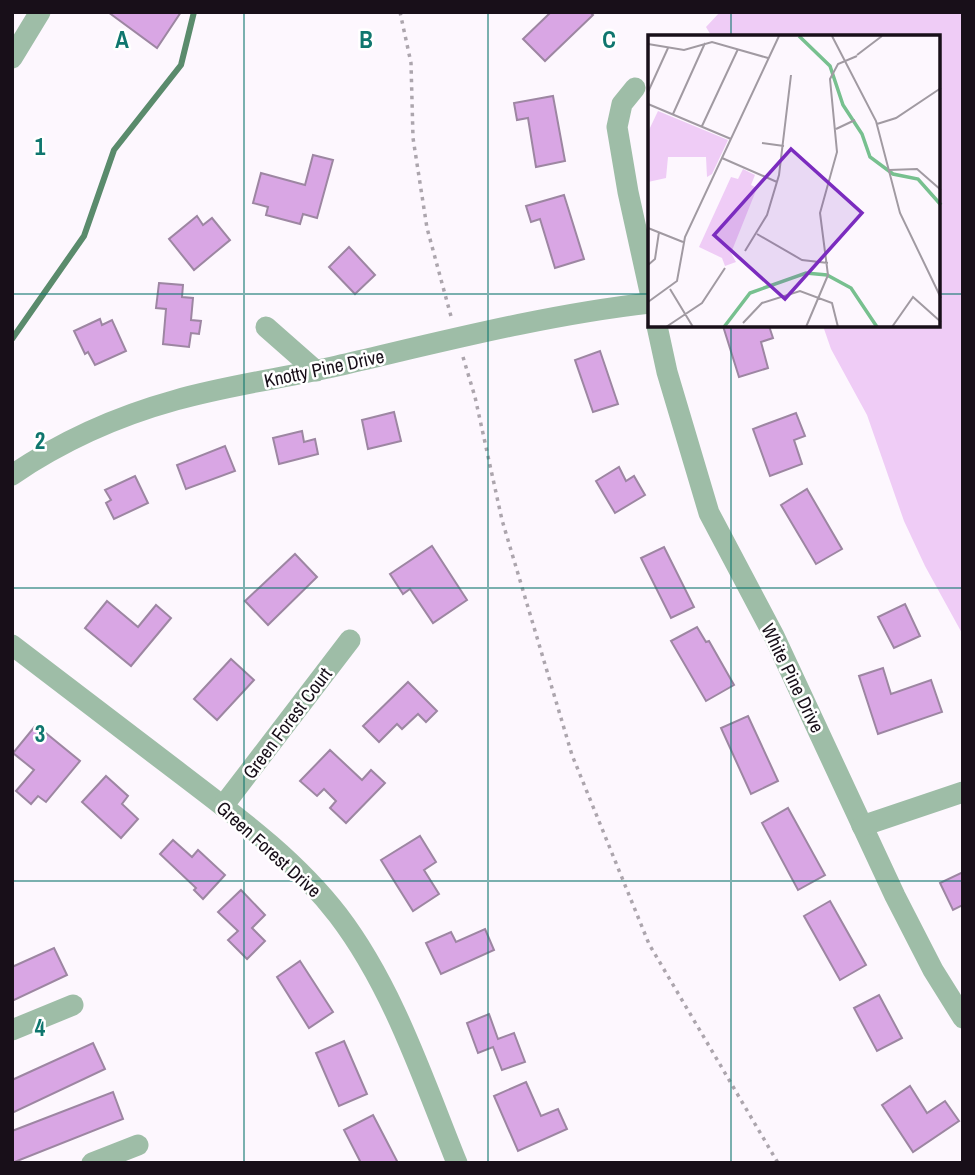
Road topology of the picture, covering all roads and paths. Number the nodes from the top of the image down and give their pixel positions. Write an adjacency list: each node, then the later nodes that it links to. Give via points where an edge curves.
1 (40, 12): 3 (street)
2 (400, 12): 7 (path, via 411,63 413,138 427,228)
3 (12, 58)
4 (635, 88): 5 (street, via 622,104 617,127)
5 (648, 287)
6 (648, 303): 11 (street, Knotty Pine Drive, via 538,320)
7 (453, 321)
8 (265, 327): 11 (street)
9 (657, 327): 17 (street, White Pine Drive, via 709,513 775,636)
10 (461, 350): 24 (path, via 502,520 572,755 649,944)
11 (316, 371): 12 (street, Knotty Pine Drive, via 137,412 66,442)
12 (12, 475)
13 (350, 640): 16 (street, Green Forest Court)
14 (12, 645): 16 (street, Green Forest Drive)
15 (963, 792): 17 (street)
16 (223, 806): 23 (street, Green Forest Drive, via 292,864 358,944 405,1038)
17 (862, 827): 19 (street, White Pine Drive, via 933,970)
18 (73, 1005): 20 (street)
19 (963, 1018)
20 (12, 1031)
21 (138, 1145): 22 (street)
22 (92, 1163)
23 (457, 1163)
24 (778, 1163)

